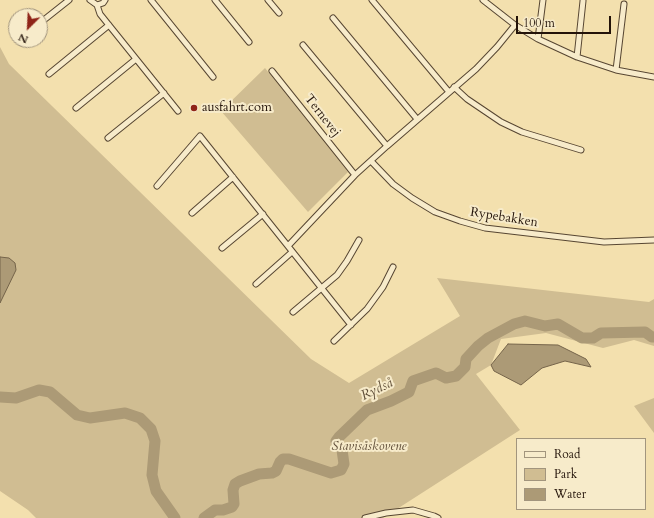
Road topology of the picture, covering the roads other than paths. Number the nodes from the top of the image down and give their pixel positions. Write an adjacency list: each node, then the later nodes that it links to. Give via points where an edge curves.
1 (69, 0): 14 (street)
2 (90, 0): 12 (street)
3 (105, 0): 12 (street)
4 (151, 0): 26 (street)
5 (215, 0): 19 (street)
6 (268, 0): 13 (street)
7 (372, 0): 29 (street)
8 (483, 0): 17 (street)
9 (543, 0): 18 (street)
10 (583, 1): 21 (street)
11 (624, 4): 23 (street)
12 (96, 5): 16 (street)
13 (278, 13)
14 (48, 17)
15 (333, 18): 33 (street)
16 (109, 24): 22 (street); 25 (street)
17 (515, 25): 18 (street); 28 (street, via 476,69)
18 (538, 39): 21 (street)
19 (249, 42)
20 (303, 45): 35 (street)
21 (576, 57): 23 (street)
22 (136, 59): 30 (street); 31 (street)
23 (616, 70): 27 (street)
24 (272, 71): 38 (street, Ternevej)
25 (49, 74)
26 (214, 77)
27 (654, 77)
28 (454, 87): 29 (street); 36 (street, via 467,100 501,122 522,132)
29 (449, 92): 33 (street)
30 (164, 93): 32 (street); 34 (street)
31 (76, 108)
32 (178, 111)
33 (417, 119): 35 (street)
34 (108, 138)
35 (387, 146): 37 (street)
36 (581, 150)
37 (371, 161): 38 (street); 44 (street, Rypebakken, via 393,184 412,198 436,212 485,228 604,242)
38 (355, 175): 45 (street)
39 (233, 177): 40 (street, via 200,136); 41 (street); 42 (street)
40 (157, 186)
41 (192, 213)
42 (263, 214): 45 (street); 46 (street)
43 (359, 240): 50 (street, via 344,266)
44 (654, 240)
45 (288, 246): 47 (street)
46 (222, 248)
47 (292, 252): 49 (street); 50 (street)
48 (393, 267): 52 (street, via 383,287)
49 (256, 284)
50 (322, 289): 51 (street); 52 (street)
51 (293, 312)
52 (351, 325): 53 (street)
53 (334, 341)
54 (365, 518): 55 (street, via 386,512 413,510)
55 (438, 518)

